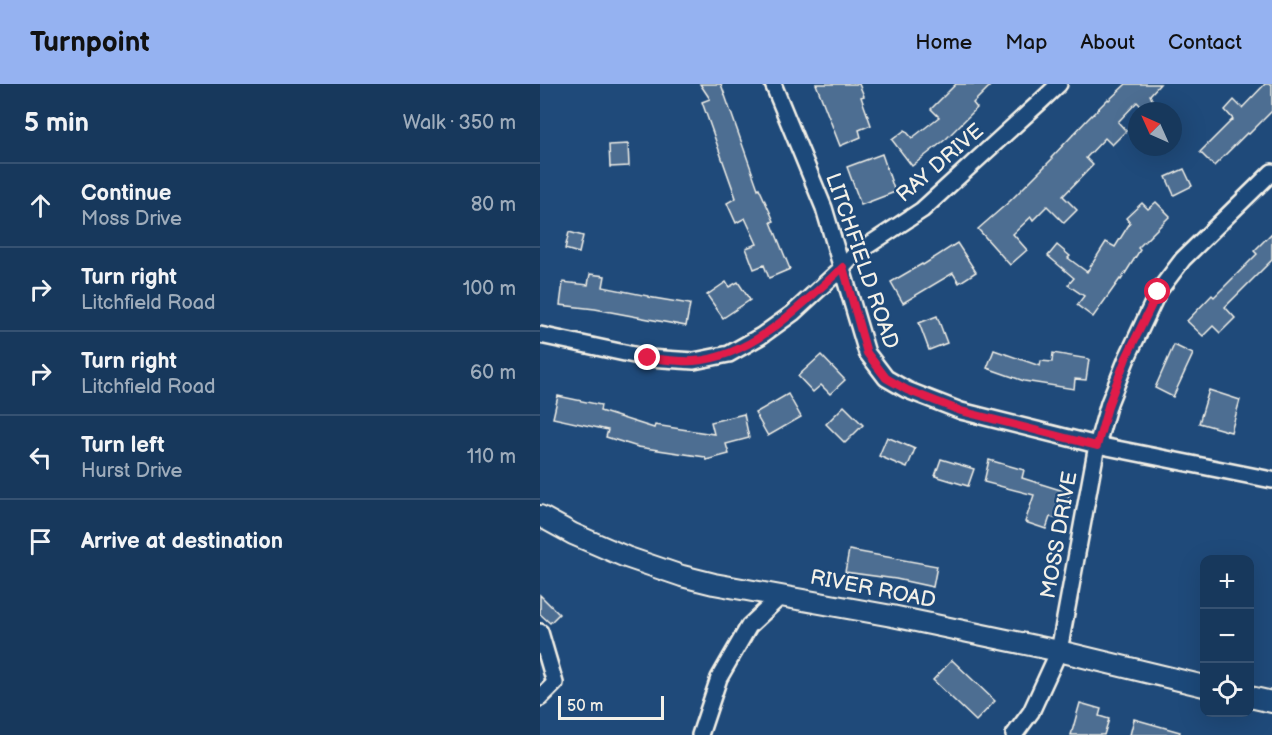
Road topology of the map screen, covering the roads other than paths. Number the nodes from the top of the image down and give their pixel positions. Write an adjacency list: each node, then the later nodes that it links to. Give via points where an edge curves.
1 (773, 84): 4 (street, LITCHFIELD ROAD, via 824,208)
2 (1059, 84): 4 (street, RAY DRIVE, via 922,210 855,254)
3 (1272, 172): 6 (street, MOSS DRIVE, via 1183,259 1158,292 1126,358)
4 (843, 267): 5 (street, RAY DRIVE, via 793,313 729,354 694,361 648,358); 6 (street, LITCHFIELD ROAD, via 867,353 886,378 961,411)
5 (540, 334)
6 (1097, 446): 7 (street, LITCHFIELD ROAD); 11 (street, MOSS DRIVE)
7 (1272, 480)
8 (540, 516): 9 (main road, RIVER ROAD, via 573,534 660,569)
9 (781, 596): 11 (main road, RIVER ROAD); 16 (street, via 749,626 719,678)
10 (540, 632): 13 (street, via 555,683)
11 (1059, 651): 12 (main road, RIVER ROAD); 17 (street, MOSS DRIVE, via 1031,712)
12 (1200, 685)
13 (540, 698)
14 (1254, 698): 15 (main road)
15 (1272, 702)
16 (700, 735)
17 (1014, 735)

